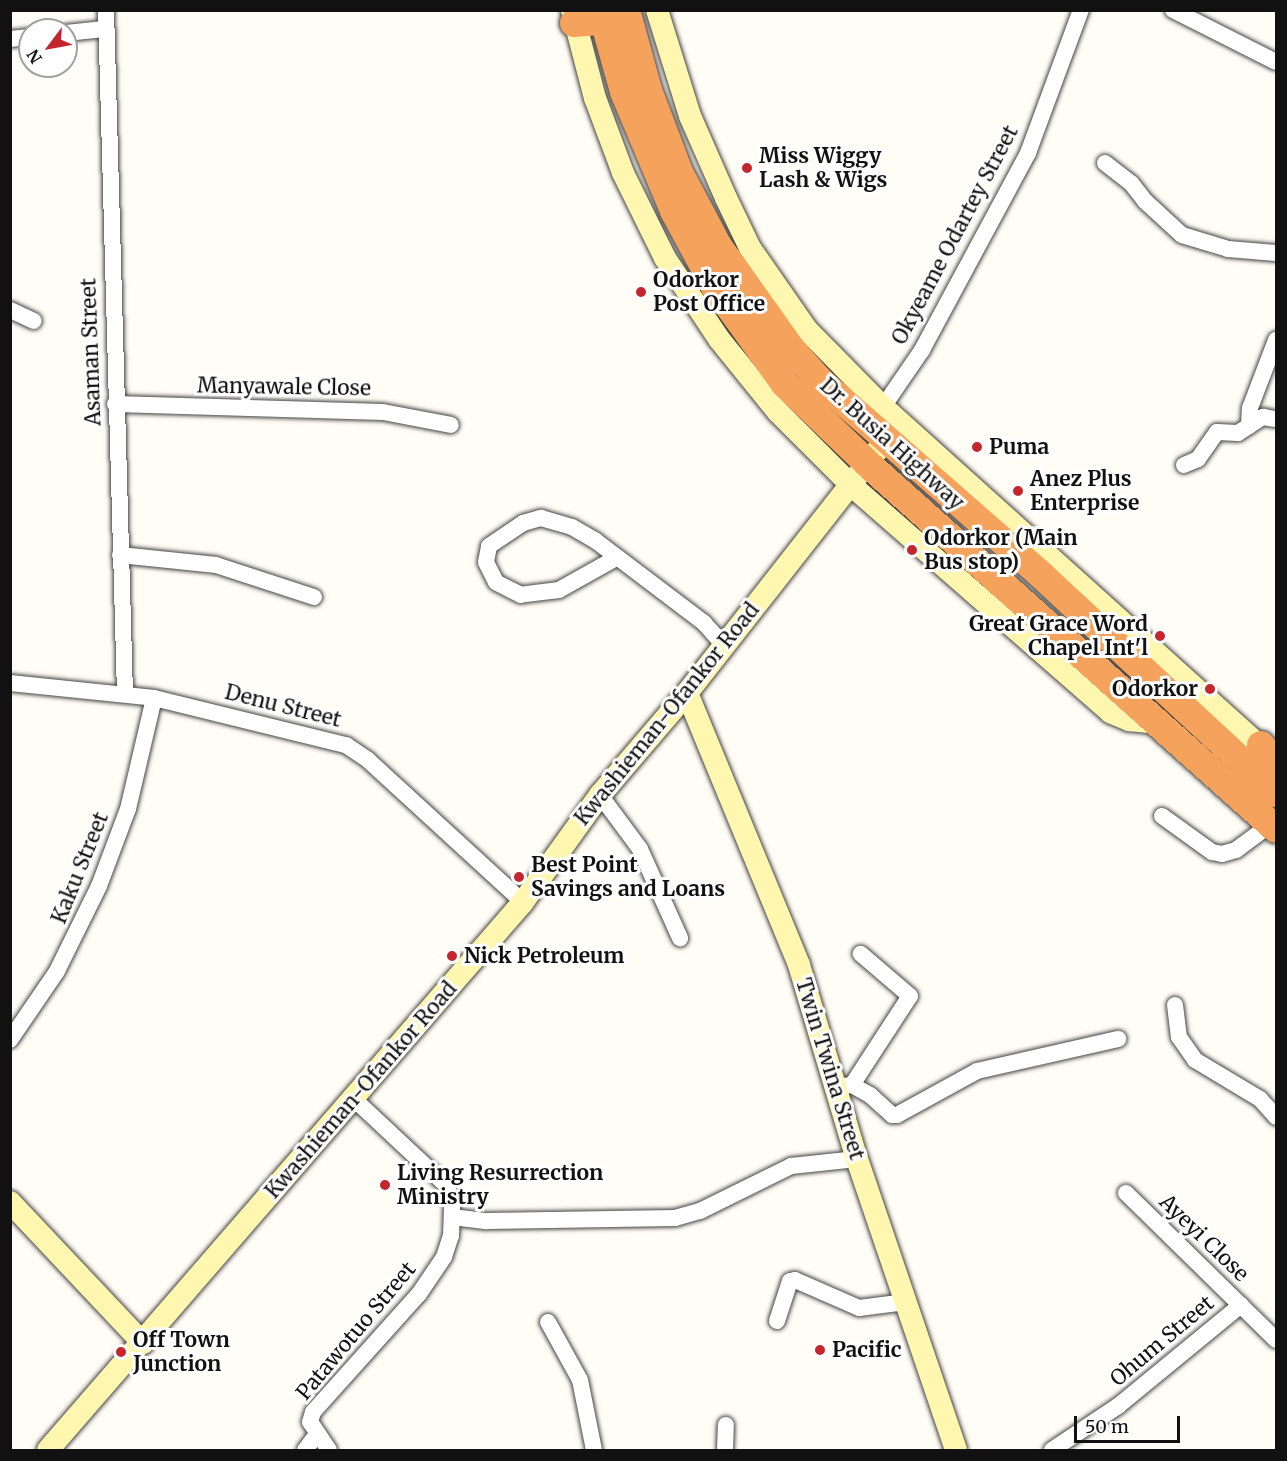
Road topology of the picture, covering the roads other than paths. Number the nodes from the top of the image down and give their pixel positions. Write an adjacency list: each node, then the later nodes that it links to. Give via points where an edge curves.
1 (106, 10): 7 (street, Asaman Street)
2 (657, 10): 17 (main road, Dr. Busia Highway, via 690,116 750,248 807,330)
3 (1081, 10): 17 (street, Okyeame Odartey Street, via 1028,153 922,350)
4 (1173, 10): 9 (street)
5 (611, 14): 6 (highway); 15 (highway, Dr. Busia Highway, via 624,92 674,211 716,287); 21 (highway, Dr. Busia Highway, via 663,135 718,246 793,351)
6 (573, 17): 22 (main road, Dr. Busia Highway, via 595,98 623,173 665,258 719,339 778,412)
7 (104, 29): 8 (street); 16 (street, Asaman Street)
8 (78, 32)
9 (1276, 62)
10 (1105, 163): 11 (street, via 1131,183 1182,235 1228,249)
11 (1276, 253)
12 (10, 310): 13 (street)
13 (34, 321)
14 (1276, 339): 20 (street, via 1250,408)
15 (762, 353): 21 (highway, via 857,438 869,443); 24 (highway, Dr. Busia Highway)
16 (115, 404): 19 (street, Manyawale Close, via 383,412); 26 (street, Asaman Street)
17 (883, 407): 35 (main road, Dr. Busia Highway)
18 (1276, 418): 20 (street, via 1263,417)
19 (451, 425)
20 (1250, 426): 23 (street, via 1238,433 1217,432 1198,459)
21 (886, 439): 24 (main road, Kwashieman-Ofankor Road); 29 (highway, Dr. Busia Highway)
22 (821, 455): 24 (main road, Dr. Busia Highway); 25 (main road, via 831,488)
23 (1184, 465)
24 (859, 475): 25 (main road, Kwashieman-Ofankor Road); 29 (highway, via 904,481 1041,604 1053,612); 38 (highway, Dr. Busia Highway, via 1159,723)
25 (827, 514): 30 (main road, Kwashieman-Ofankor Road)
26 (120, 555): 28 (street, via 216,565); 32 (street, Asaman Street)
27 (616, 558): 27 (street, via 572,527 541,518 523,523 489,546 486,562 496,582 521,595 559,590); 30 (street, via 704,623)
28 (314, 597)
29 (1092, 623): 35 (highway, Dr. Busia Highway)
30 (724, 645): 33 (main road, Kwashieman-Ofankor Road)
31 (10, 682): 32 (street, Denu Street)
32 (125, 693): 34 (street, Denu Street)
33 (687, 693): 36 (main road, Kwashieman-Ofankor Road); 45 (main road, Twin Twina Street, via 788,934)
34 (154, 698): 39 (street, Denu Street, via 346,745 368,760); 44 (street, Kaku Street, via 128,809 99,886 57,971)
35 (1272, 772)
36 (600, 795): 39 (main road, Kwashieman-Ofankor Road); 40 (street, via 640,849)
37 (1162, 816): 38 (street, via 1212,852 1222,854 1236,850)
38 (1274, 826)
39 (522, 902): 46 (main road, Kwashieman-Ofankor Road)
40 (680, 938)
41 (861, 954): 45 (street, via 910,996)
42 (1175, 1005): 47 (street, via 1179,1037 1195,1060 1260,1099)
43 (1118, 1039): 45 (street, via 977,1071 897,1115 870,1095)
44 (10, 1040)
45 (845, 1086): 48 (main road, Twin Twina Street)
46 (354, 1099): 51 (street, Patawotuo Street, via 447,1186); 57 (main road, Kwashieman-Ofankor Road)
47 (1276, 1117)
48 (857, 1159): 51 (street, via 791,1166 700,1211 675,1218 487,1221); 52 (main road, Twin Twina Street)
49 (1126, 1193): 53 (street, Ayeyi Close)
50 (10, 1202): 57 (main road)
51 (452, 1217): 59 (street, Patawotuo Street, via 451,1236 433,1275 313,1412 310,1422)
52 (906, 1302): 54 (street, via 859,1308 795,1280 790,1281); 65 (main road, Twin Twina Street)
53 (1241, 1305): 56 (street, Ayeyi Close); 66 (street, Ohum Street, via 1118,1406)
54 (777, 1321)
55 (548, 1322): 63 (street, via 580,1380)
56 (1276, 1340)
57 (143, 1343): 60 (main road, Kwashieman-Ofankor Road)
58 (726, 1425): 64 (street)
59 (317, 1434): 61 (street); 62 (street, Patawotuo Street)
60 (48, 1450)
61 (305, 1450)
62 (329, 1450)
63 (594, 1450)
64 (725, 1450)
65 (956, 1450)
66 (1052, 1450)

